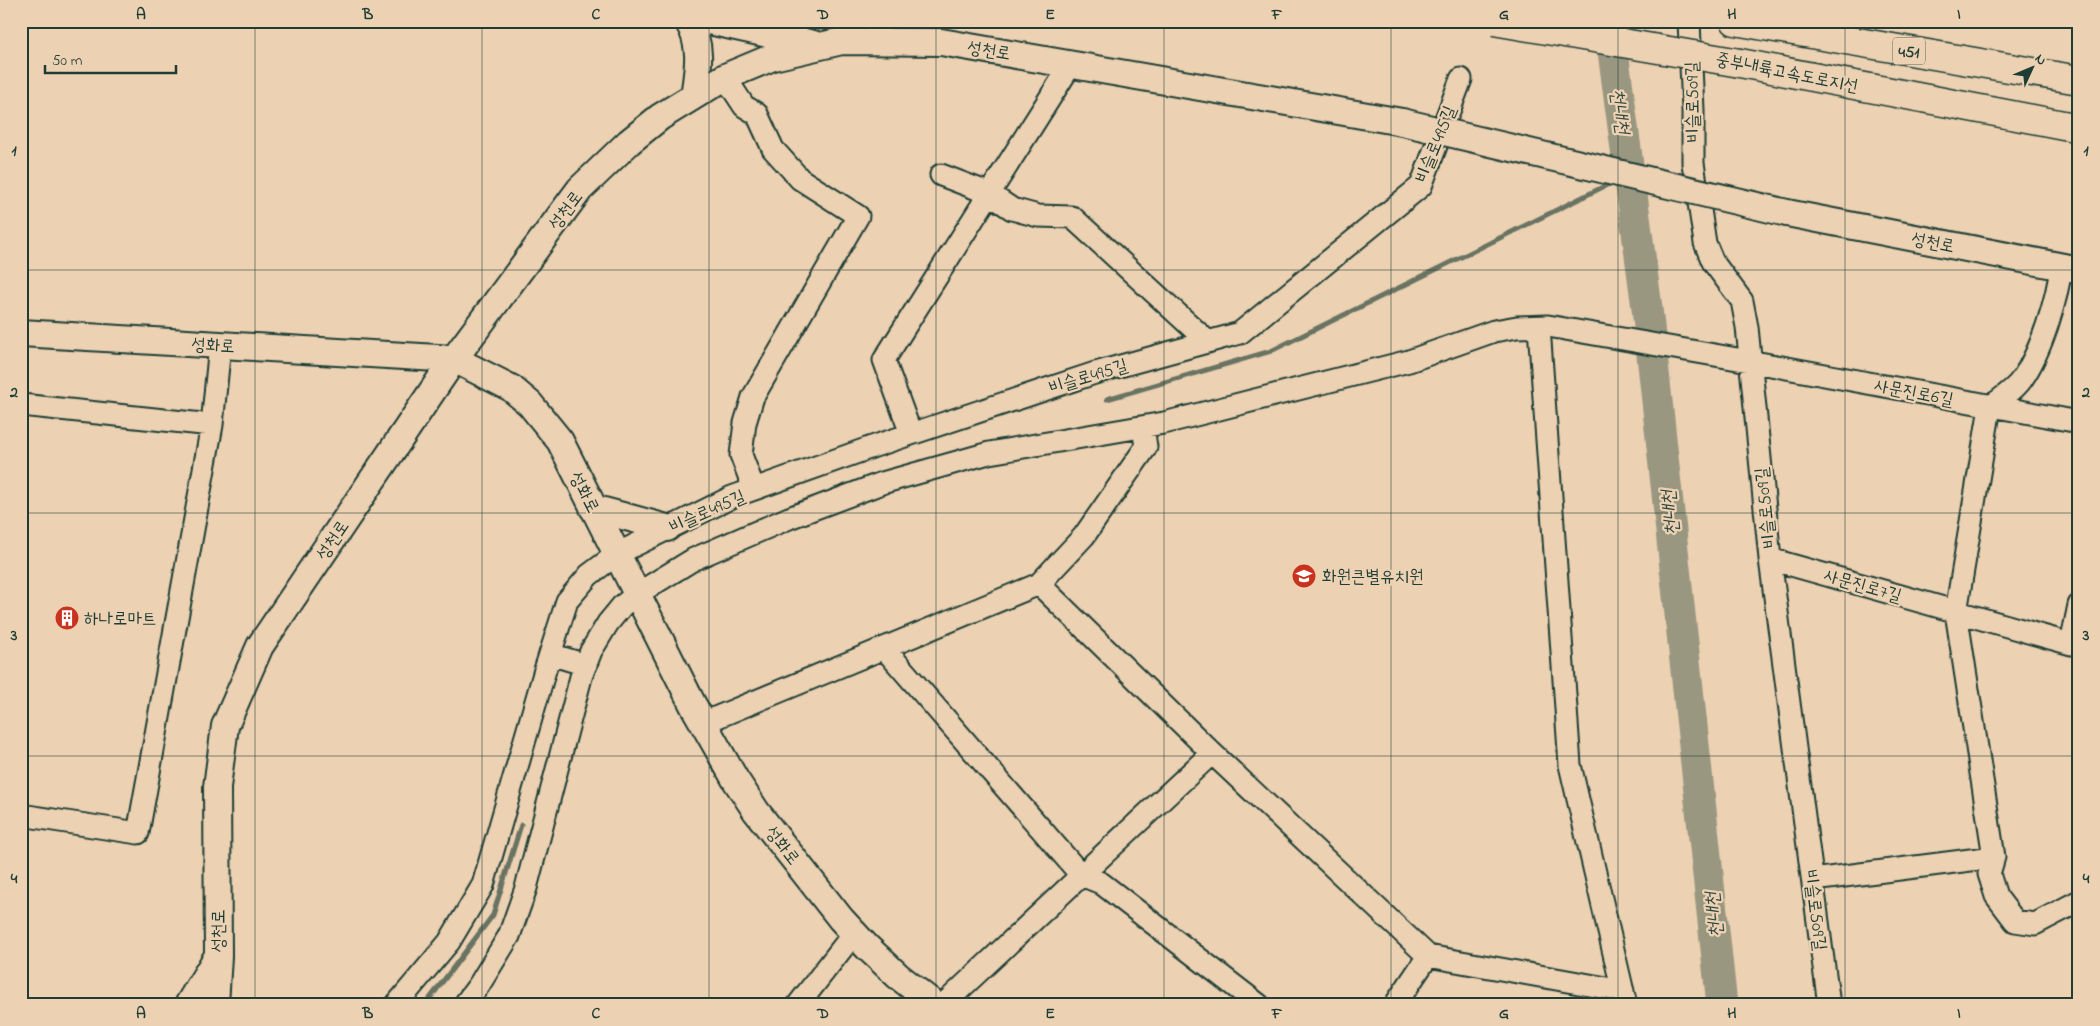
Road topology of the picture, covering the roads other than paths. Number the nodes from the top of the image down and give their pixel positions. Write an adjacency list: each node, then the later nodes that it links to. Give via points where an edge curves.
1 (688, 21): 11 (main road, via 698,47)
2 (709, 21): 6 (main road)
3 (1494, 21): 12 (highway, 중부내륙고속도로지선, bridge, via 1740,63)
4 (1689, 21): 21 (street, 비슬로509길, via 1693,163 1704,243 1713,262 1742,302 1747,327)
5 (1737, 22): 10 (highway, 451)
6 (819, 45): 7 (main road, 성천로, via 842,41 942,42); 8 (main road, 성천로, via 773,57)
7 (1072, 63): 14 (street); 15 (main road, 성천로, bridge, via 1402,122 1787,213)
8 (725, 77): 11 (main road, 성천로); 28 (street, via 744,106 757,114 773,148 800,179 858,216 753,396 741,455)
9 (1461, 79): 18 (street, 비슬로495길, via 1421,186 1240,333)
10 (2079, 80)
11 (694, 96): 20 (main road, 성천로, via 660,117 580,189)
12 (2079, 128)
13 (941, 175): 14 (street)
14 (988, 193): 18 (street, via 1012,209 1038,216 1072,217); 27 (street, via 884,360)
15 (2070, 269): 23 (street, via 2021,381)
16 (1544, 327): 21 (street, 사문진로6길); 26 (street, 사문진로6길, via 1494,331 1408,361); 51 (street, via 1570,765)
17 (21, 333): 19 (main road, 성화로)
18 (1208, 342): 27 (street, 비슬로495길, via 1095,373)
19 (220, 345): 20 (main road, 성화로); 25 (street)
20 (454, 359): 29 (main road, 성화로, via 511,388 530,404 560,441); 49 (main road, 성천로, via 260,646 225,726 217,787)
21 (1744, 360): 23 (street, 사문진로6길); 32 (street, 비슬로509길)
22 (21, 405): 25 (street)
23 (1990, 407): 24 (street, 사문진로6길); 36 (street)
24 (2079, 422)
25 (212, 425): 43 (street, via 138,833)
26 (1143, 427): 33 (street, via 1146,447 1084,536); 34 (street, 사문진로6길, via 989,453 882,483 694,559)
27 (911, 434): 28 (street, 비슬로495길)
28 (754, 489): 30 (street, 비슬로495길)
29 (593, 508): 30 (main road); 31 (main road, 성화로)
30 (667, 528): 31 (street, 비슬로495길)
31 (617, 554): 34 (main road, 성화로); 39 (street, 비슬로495길, via 589,575 567,601)
32 (1770, 559): 36 (street, 사문진로7길); 46 (street, 비슬로509길)
33 (1039, 584): 38 (street); 42 (street)
34 (637, 594): 40 (street, 사문진로6길, via 608,623); 41 (main road, 성화로)
35 (2079, 606): 37 (street)
36 (1956, 612): 37 (street, 사문진로7길); 44 (street)
37 (2075, 645)
38 (884, 648): 41 (street); 45 (street)
39 (550, 654): 40 (street); 54 (street, 비슬로495길, via 483,884 449,942)
40 (586, 665): 55 (street, 사문진로6길, via 566,727 526,888 509,936)
41 (703, 723): 48 (main road, 성화로, via 756,811)
42 (1212, 753): 45 (street); 50 (street)
43 (21, 815)
44 (1994, 857): 46 (street); 47 (street, via 1989,874 1996,896 2014,921 2035,924)
45 (1081, 876): 58 (street); 59 (street, via 1100,884)
46 (1813, 880): 61 (street, 비슬로509길)
47 (2079, 901)
48 (854, 933): 56 (street); 57 (main road, 성화로, via 898,976)
49 (218, 956): 52 (main road); 53 (main road, 성천로)
50 (1428, 956): 51 (street); 60 (street)
51 (1625, 998)
52 (188, 1005)
53 (216, 1005)
54 (396, 1005)
55 (464, 1005)
56 (798, 1005)
57 (935, 1005)
58 (943, 1005)
59 (1259, 1005)
60 (1396, 1005)
61 (1829, 1005)

